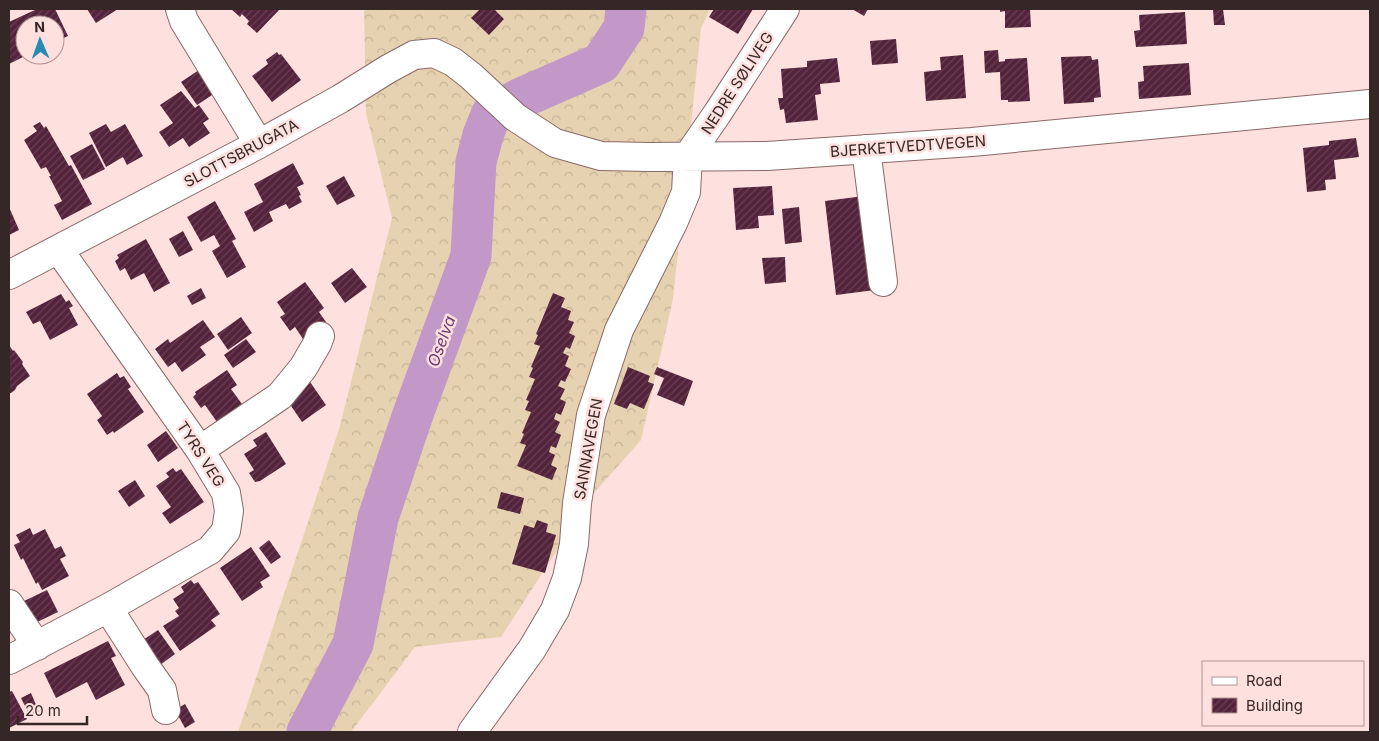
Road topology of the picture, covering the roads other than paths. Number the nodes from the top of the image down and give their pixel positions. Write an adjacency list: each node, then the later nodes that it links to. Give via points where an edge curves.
1 (180, 9): 5 (street, via 184,21)
2 (785, 9): 7 (street, NEDRE SØLIVEG)
3 (471, 76): 5 (street, SLOTTSBRUGATA, via 434,53 414,55); 7 (street, BJERKETVEDTVEGEN, via 515,117 555,143 601,156)
4 (1370, 104): 6 (street, BJERKETVEDTVEGEN)
5 (259, 144): 8 (street, SLOTTSBRUGATA)
6 (866, 149): 7 (street, BJERKETVEDTVEGEN, via 768,156); 10 (street)
7 (688, 156): 18 (street, SANNAVEGEN, via 686,192 619,330 591,415 574,544 567,578 555,610)
8 (59, 250): 9 (street, SLOTTSBRUGATA); 12 (street, TYRS VEG)
9 (9, 276)
10 (883, 282)
11 (320, 336): 12 (street, via 303,368 280,396)
12 (200, 450): 14 (street, TYRS VEG, via 226,493 229,511 226,531 210,550)
13 (9, 604): 15 (street)
14 (108, 608): 15 (street, TYRS VEG); 17 (street, via 162,690)
15 (36, 646): 16 (street, TYRS VEG)
16 (9, 660)
17 (166, 710)
18 (472, 732)

